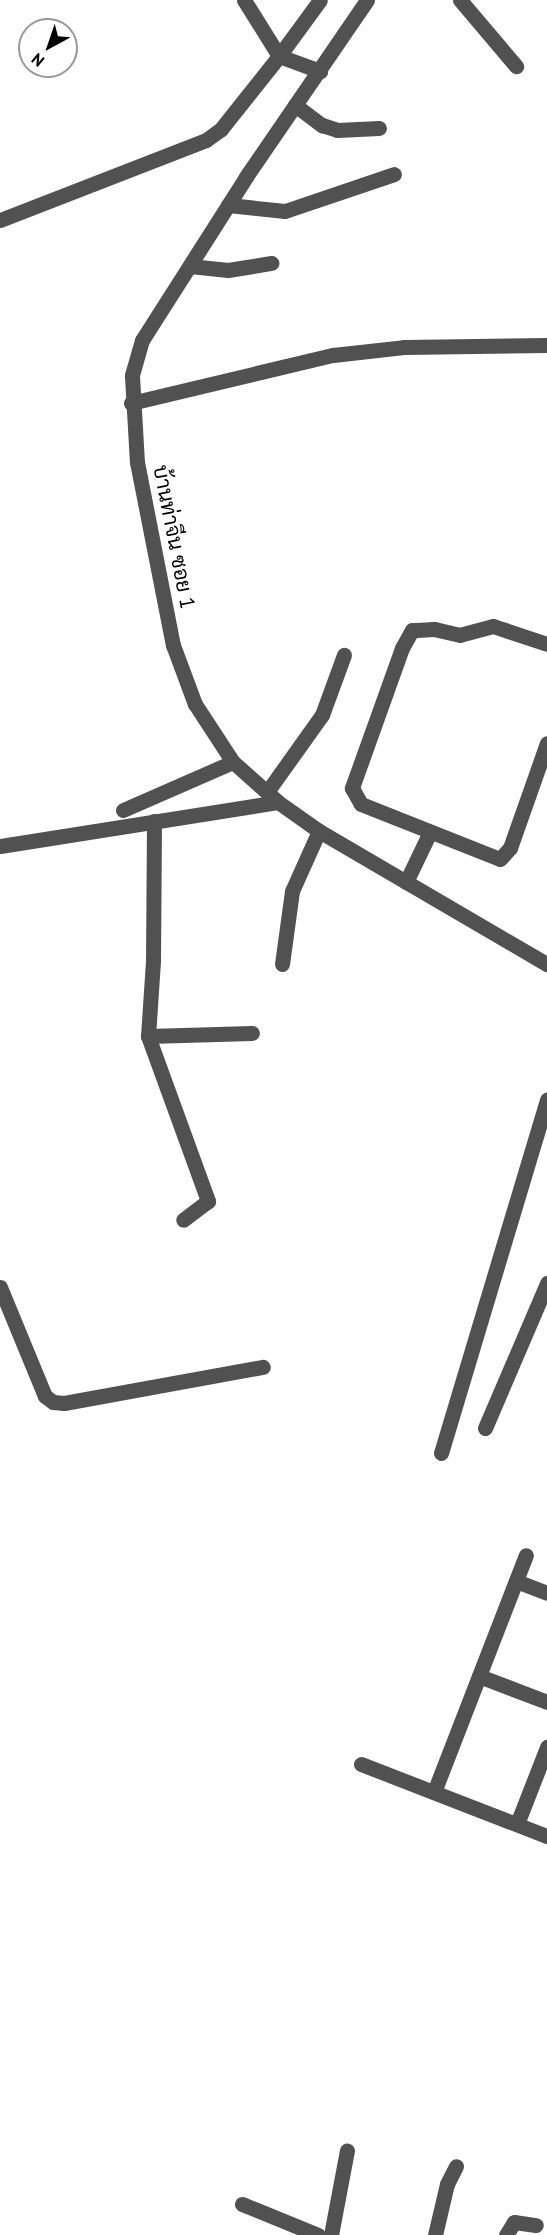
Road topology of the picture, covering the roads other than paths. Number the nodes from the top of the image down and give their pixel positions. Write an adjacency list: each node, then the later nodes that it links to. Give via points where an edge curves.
1 (244, 0): 5 (street)
2 (320, 0): 5 (street)
3 (367, 0): 7 (street, บ้านท่าจีน ซอย 1)
4 (460, 0): 6 (street)
5 (279, 56): 7 (street); 12 (street, via 221,129 206,140)
6 (516, 66)
7 (320, 71): 8 (street, บ้านท่าจีน ซอย 1)
8 (295, 105): 9 (street, via 322,125 337,130); 11 (street, บ้านท่าจีน ซอย 1)
9 (379, 128)
10 (394, 174): 11 (street, via 285,211)
11 (228, 206): 14 (street, บ้านท่าจีน ซอย 1)
12 (0, 220)
13 (271, 263): 14 (street, via 228,270)
14 (190, 266): 16 (street, บ้านท่าจีน ซอย 1, via 142,340 132,376)
15 (547, 345): 16 (street, via 404,347 333,355)
16 (131, 403): 20 (street, บ้านท่าจีน ซอย 1, via 137,462 173,645 195,704)
17 (547, 644): 25 (street, via 493,626 460,635 419,628 406,638 352,788 361,804)
18 (344, 655): 21 (street, via 322,715)
19 (547, 742): 25 (street, via 505,856 498,859)
20 (233, 762): 21 (street, บ้านท่าจีน ซอย 1); 22 (street)
21 (272, 797): 23 (street); 24 (street, บ้านท่าจีน ซอย 1)
22 (123, 810)
23 (154, 821): 26 (street); 31 (street)
24 (319, 831): 27 (street, บ้านท่าจีน ซอย 1); 28 (street, via 292,891)
25 (430, 832): 27 (street)
26 (0, 846)
27 (406, 882): 29 (street, บ้านท่าจีน ซอย 1)
28 (282, 964)
29 (547, 964)
30 (252, 1034): 31 (street)
31 (148, 1036): 33 (street, via 207,1195 204,1207)
32 (547, 1100): 38 (street)
33 (183, 1220)
34 (547, 1283): 37 (street)
35 (0, 1287): 36 (street, via 45,1396 53,1401 64,1403)
36 (263, 1367)
37 (484, 1428)
38 (441, 1453)
39 (526, 1555): 40 (street)
40 (516, 1581): 41 (street); 42 (street)
41 (547, 1593)
42 (479, 1676): 43 (street); 46 (street)
43 (547, 1702)
44 (547, 1747): 47 (street)
45 (361, 1764): 46 (street)
46 (434, 1792): 47 (street)
47 (517, 1824): 48 (street)
48 (547, 1836)
49 (347, 2150): 54 (street)
50 (456, 2166): 55 (street, via 447,2184)
51 (242, 2204): 53 (street)
52 (536, 2225): 56 (street, via 514,2222)
53 (318, 2235)
54 (331, 2235)
55 (435, 2235)
56 (507, 2235)

